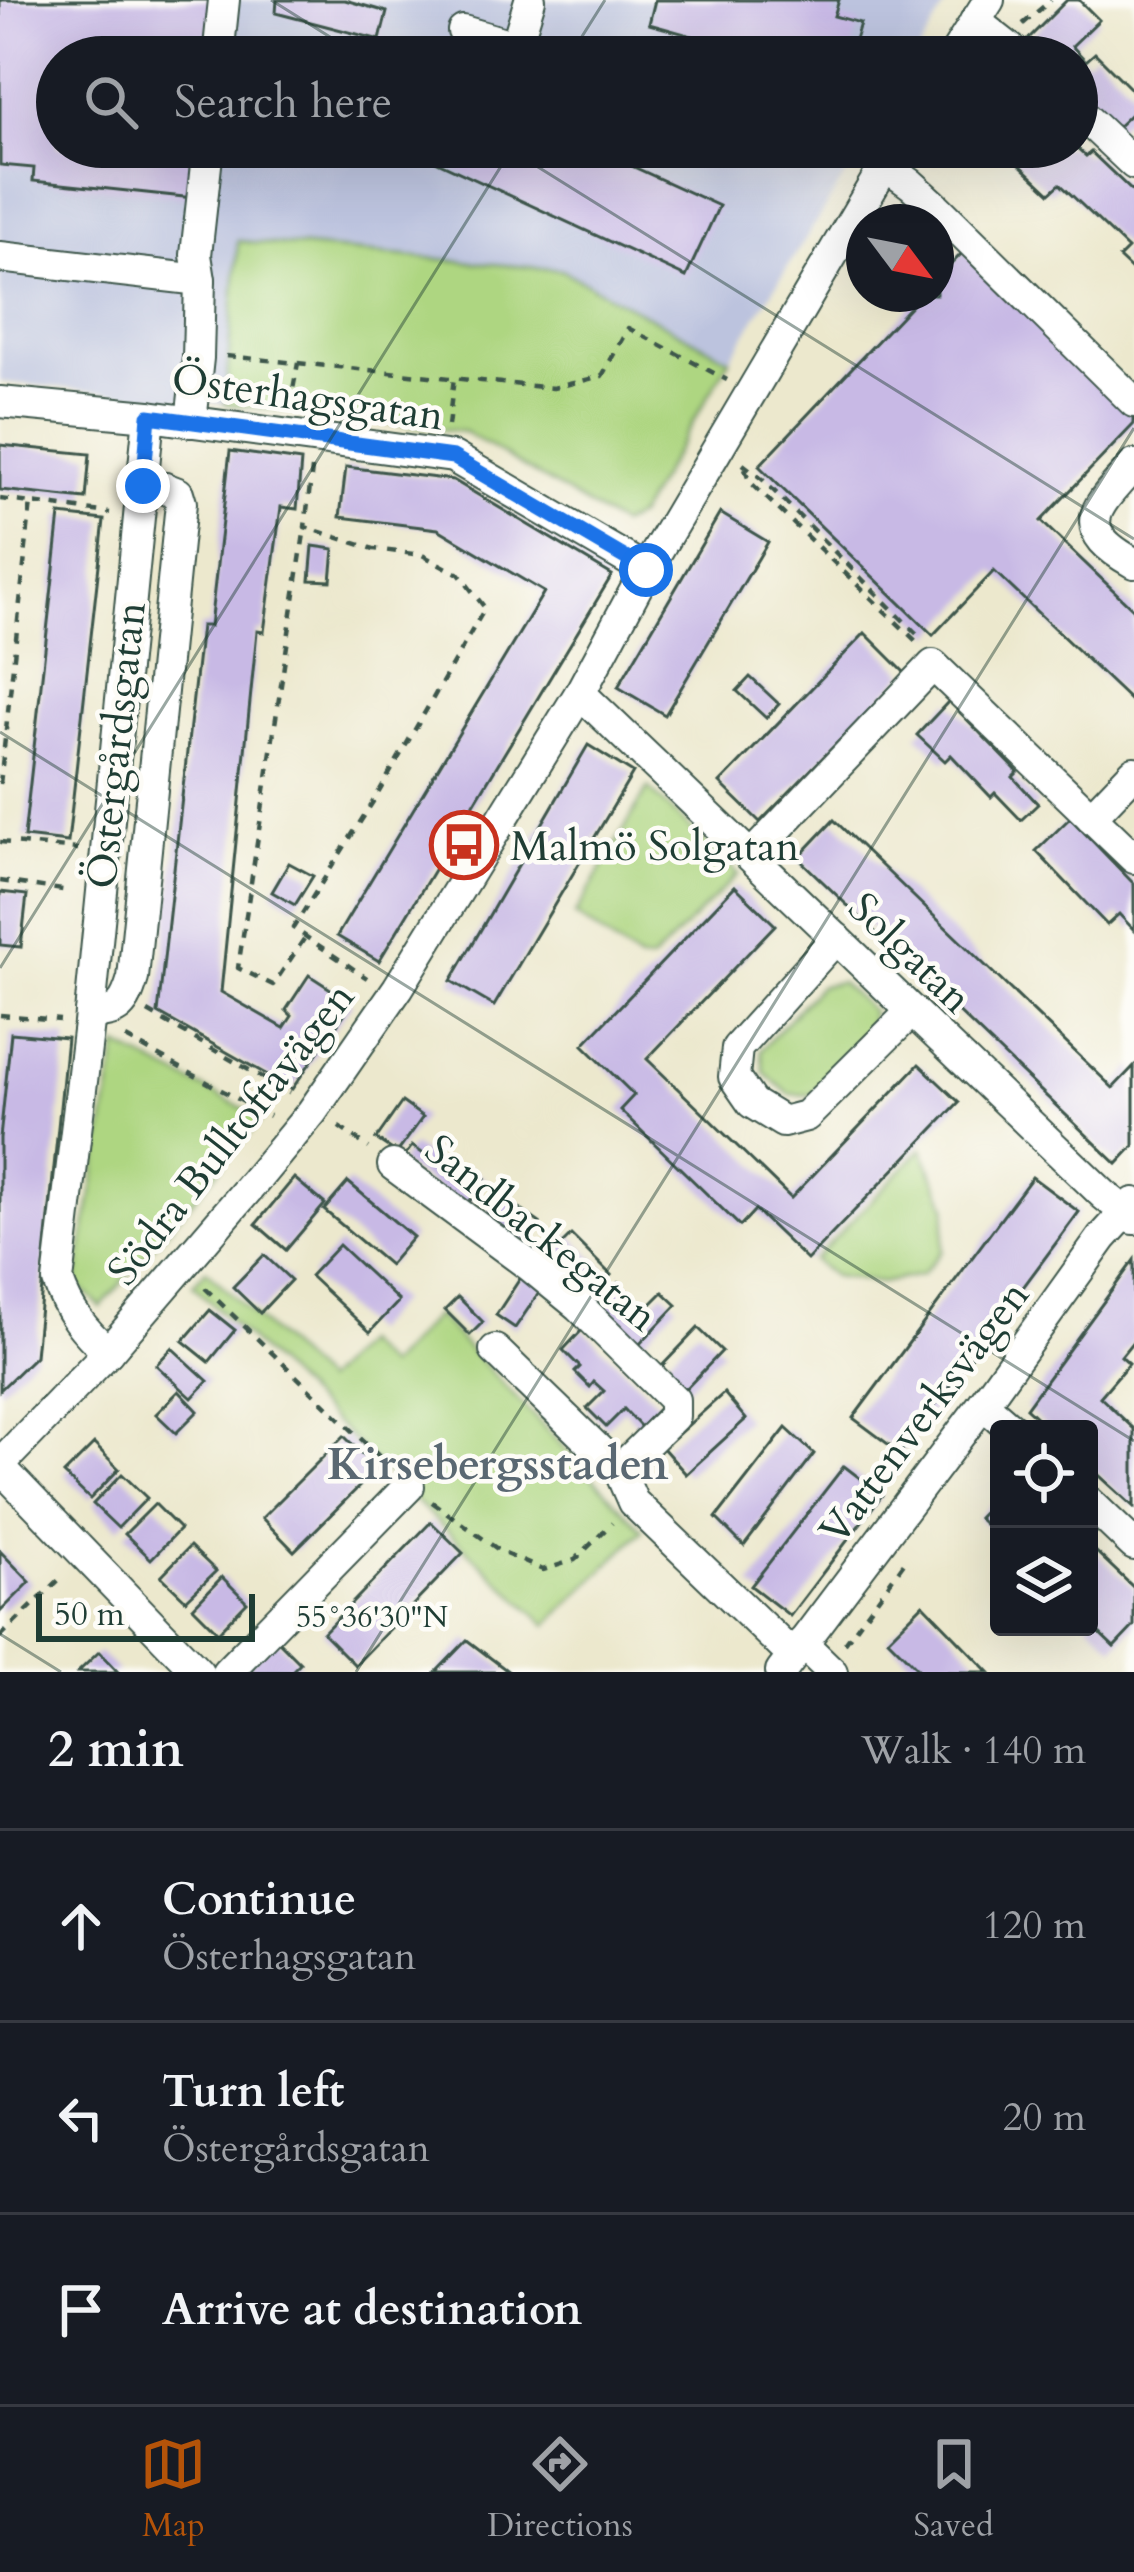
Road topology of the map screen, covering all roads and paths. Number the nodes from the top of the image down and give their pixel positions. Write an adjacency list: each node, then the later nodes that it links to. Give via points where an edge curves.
1 (224, 0): 6 (street)
2 (530, 0): 8 (street)
3 (1051, 0): 10 (path)
4 (982, 11): 9 (street)
5 (463, 31): 7 (street)
6 (220, 36)
7 (481, 36)
8 (519, 36)
9 (1002, 36)
10 (1022, 36)
11 (1098, 130): 12 (street)
12 (1134, 164)
13 (206, 168): 19 (street)
14 (872, 168): 37 (street, Södra Bulltoftavägen)
15 (896, 168): 16 (street)
16 (932, 203): 18 (street, via 966,219); 25 (street)
17 (0, 257): 19 (street)
18 (1030, 278)
19 (200, 280): 28 (street)
20 (226, 356): 21 (path)
21 (298, 363): 22 (path); 26 (path)
22 (454, 378): 23 (path, via 553,388 602,376 628,328); 29 (path)
23 (731, 382)
24 (0, 402): 27 (street, Österhagsgatan)
25 (1134, 402)
26 (289, 414)
27 (149, 416): 28 (street, Österhagsgatan); 55 (street, Östergårdsgatan)
28 (191, 422): 30 (street, Österhagsgatan)
29 (447, 430)
30 (315, 438): 35 (path); 37 (street, Österhagsgatan, via 453,457)
31 (1134, 465): 36 (street, via 1103,500 1094,526)
32 (0, 499): 33 (path)
33 (32, 502): 34 (path); 41 (path)
34 (122, 514)
35 (305, 527): 49 (path, via 238,968 273,985); 49 (path, via 422,555 459,574 485,608 293,928)
36 (1134, 563)
37 (646, 570): 39 (street, Södra Bulltoftavägen)
38 (929, 652): 38 (path, via 749,481 743,464 762,479); 42 (street); 45 (street)
39 (580, 693): 45 (street, Solgatan); 51 (street, Södra Bulltoftavägen)
40 (1134, 772): 42 (street)
41 (0, 784)
42 (1091, 817): 46 (street)
43 (0, 842): 44 (path)
44 (86, 849)
45 (751, 856): 50 (street, Solgatan)
46 (1134, 858)
47 (0, 881): 48 (path)
48 (82, 892)
49 (305, 937): 51 (path, via 377,985)
50 (836, 938): 52 (street, Solgatan); 52 (street, via 737,1048 734,1076 752,1103 783,1122 806,1116)
51 (389, 983): 62 (street, Södra Bulltoftavägen, via 312,1112)
52 (912, 1011): 61 (street, Solgatan)
53 (148, 1012): 57 (path)
54 (0, 1015): 55 (path)
55 (89, 1018): 64 (street, Östergårdsgatan, via 58,1281 67,1307)
56 (126, 1038): 58 (path)
57 (296, 1096)
58 (278, 1120)
59 (334, 1124): 60 (path, Sandbackegatan)
60 (393, 1165): 68 (street, Sandbackegatan, via 579,1306 674,1400 674,1416)
61 (1131, 1212): 65 (street, Vattenverksvägen, via 1102,1238)
62 (183, 1266): 64 (street, Södra Bulltoftavägen); 69 (path)
63 (495, 1350): 68 (street)
64 (109, 1352): 67 (street, Södra Bulltoftavägen)
65 (983, 1403): 66 (street); 75 (street, Vattenverksvägen)
66 (1002, 1420)
67 (0, 1465): 76 (street)
68 (619, 1470): 70 (street)
69 (409, 1486): 70 (path, via 503,1553 543,1570 574,1560); 77 (street)
70 (632, 1502): 75 (street)
71 (1098, 1511): 72 (street)
72 (1134, 1545)
73 (67, 1572): 74 (path)
74 (0, 1637)
75 (792, 1657): 78 (street)
76 (198, 1672)
77 (227, 1672)
78 (832, 1672)

